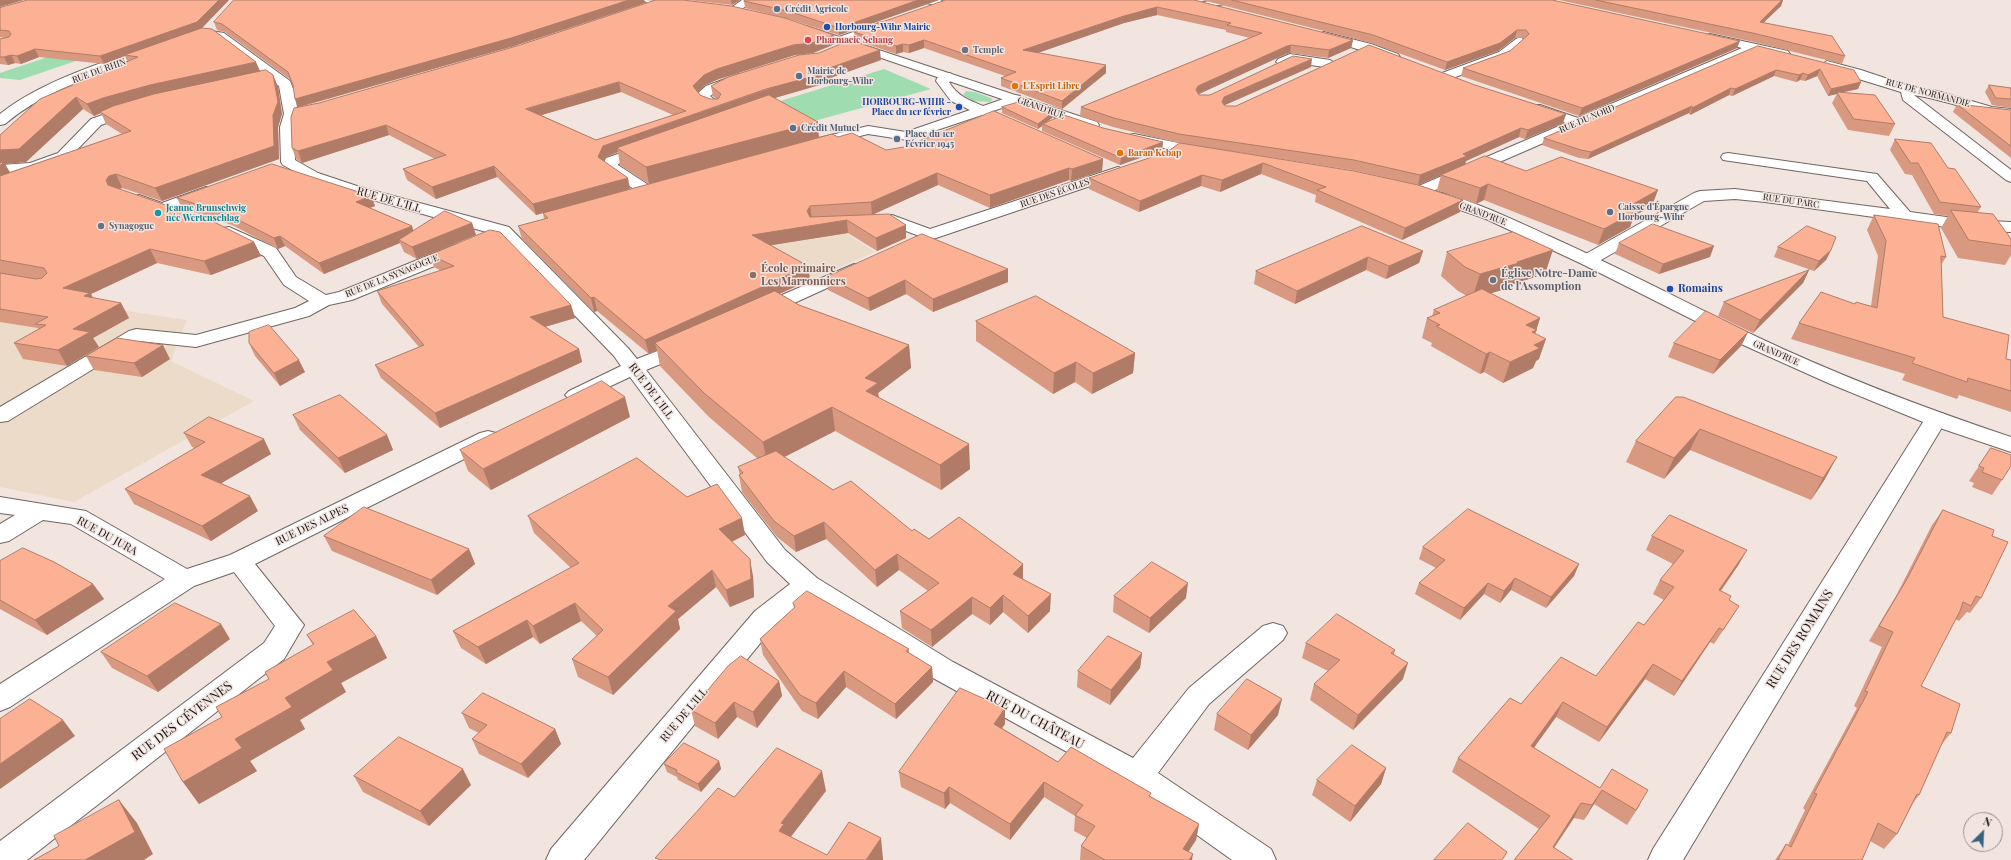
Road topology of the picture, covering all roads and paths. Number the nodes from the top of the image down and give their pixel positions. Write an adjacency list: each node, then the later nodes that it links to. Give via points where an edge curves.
1 (750, 0): 11 (street, via 729,10)
2 (927, 0): 4 (street)
3 (1230, 0): 8 (street)
4 (948, 2): 9 (street)
5 (1190, 2): 8 (street)
6 (645, 4): 7 (street, via 664,2)
7 (694, 5)
8 (1204, 5): 10 (street)
9 (921, 12)
10 (1234, 12)
11 (753, 14)
12 (217, 22): 15 (street)
13 (891, 22): 19 (street)
14 (797, 26): 19 (street, GRAND'RUE)
15 (205, 33): 18 (street); 34 (street, RUE DE L'ILL, via 220,35)
16 (1315, 33): 22 (street)
17 (1700, 35): 23 (street)
18 (193, 38)
19 (840, 40): 21 (street, GRAND'RUE)
20 (1520, 41): 35 (street, via 1503,55)
21 (852, 44): 25 (street); 36 (street, GRAND'RUE)
22 (1366, 47): 27 (street); 28 (street)
23 (1754, 47): 26 (street); 50 (street, RUE DU NORD)
24 (166, 48): 41 (street, RUE DU RHIN, via 112,66)
25 (830, 52)
26 (1798, 58)
27 (1338, 60): 30 (street, via 1290,58); 33 (street)
28 (1403, 60)
29 (1813, 62): 39 (street, RUE DE NORMANDIE, via 1857,73)
30 (1270, 68)
31 (1431, 71): 35 (street)
32 (754, 73): 44 (street, via 724,83 703,95 705,100)
33 (1309, 74)
34 (275, 75): 37 (street); 72 (street, RUE DE L'ILL, via 285,84 297,113 287,127 281,165 354,190)
35 (1446, 76): 38 (street)
36 (950, 77): 40 (street, GRAND'RUE); 46 (street, via 942,81 948,93)
37 (260, 78)
38 (1465, 84)
39 (1907, 90): 47 (street, RUE DE NORMANDIE); 59 (street, via 1908,97)
40 (1015, 99): 46 (street); 53 (street, GRAND'RUE, via 1115,133)
41 (28, 100): 43 (street); 49 (street, RUE DU RHIN)
42 (1521, 103): 50 (street)
43 (0, 105)
44 (714, 105)
45 (142, 106): 58 (street, via 96,122 63,156 32,167)
46 (985, 111): 48 (street); 52 (street, via 968,114 907,136 868,130)
47 (2011, 113)
48 (1000, 118)
49 (1, 119)
50 (1578, 122): 62 (street, RUE DU NORD)
51 (664, 142): 63 (street, via 611,161 610,166)
52 (813, 145)
53 (1178, 148): 54 (street, GRAND'RUE); 56 (street)
54 (1223, 155)
55 (1728, 157): 68 (street, via 1872,177)
56 (1161, 158)
57 (1099, 162): 73 (street, RUE DES ÉCOLES, via 1126,170)
58 (0, 170)
59 (2011, 177)
60 (222, 186): 66 (street)
61 (662, 187): 63 (street)
62 (1412, 189): 75 (street, GRAND'RUE, via 1492,216)
63 (647, 191): 65 (street)
64 (122, 194): 66 (street)
65 (632, 195)
66 (162, 208): 67 (street)
67 (183, 215)
68 (1906, 216): 71 (street, RUE DU PARC); 75 (street, RUE DU PARC, via 1750,195 1700,196)
69 (862, 222): 73 (street, via 892,220)
70 (211, 225): 77 (street, via 270,252 290,281)
71 (2011, 228)
72 (510, 229): 77 (street, RUE DE LA SYNAGOGUE, via 345,296); 80 (street, RUE DE L'ILL)
73 (930, 236): 74 (street, RUE DES ÉCOLES)
74 (908, 245)
75 (1588, 260): 83 (street, GRAND'RUE, via 1748,340 1835,379)
76 (871, 261): 78 (street)
77 (323, 301): 82 (street, RUE DE LA SYNAGOGUE, via 302,312 196,341 136,335)
78 (748, 317)
79 (697, 341): 80 (street)
80 (634, 369): 81 (street, via 605,380); 91 (street, RUE DE L'ILL, via 776,556)
81 (555, 405)
82 (0, 416)
83 (1936, 419): 85 (street, GRAND'RUE); 98 (street, RUE DES ROMAINS)
84 (505, 430): 89 (street, RUE DES ALPES)
85 (2011, 445)
86 (0, 505): 87 (street, RUE DU JURA)
87 (40, 512): 88 (street); 90 (street, RUE DU JURA, via 77,517)
88 (0, 535)
89 (239, 561): 90 (street, RUE DES ALPES); 95 (street, RUE DES CÉVENNES, via 290,625 274,651)
90 (185, 579): 93 (street, RUE DES ALPES)
91 (808, 585): 94 (street, RUE DU CHÂTEAU, via 943,670); 96 (street, RUE DE L'ILL, via 765,618)
92 (1273, 632): 94 (street, via 1199,696)
93 (0, 699)
94 (1138, 776): 97 (street, RUE DU CHÂTEAU)
95 (1, 860)
96 (563, 860)
97 (1260, 860)
98 (1665, 860)

